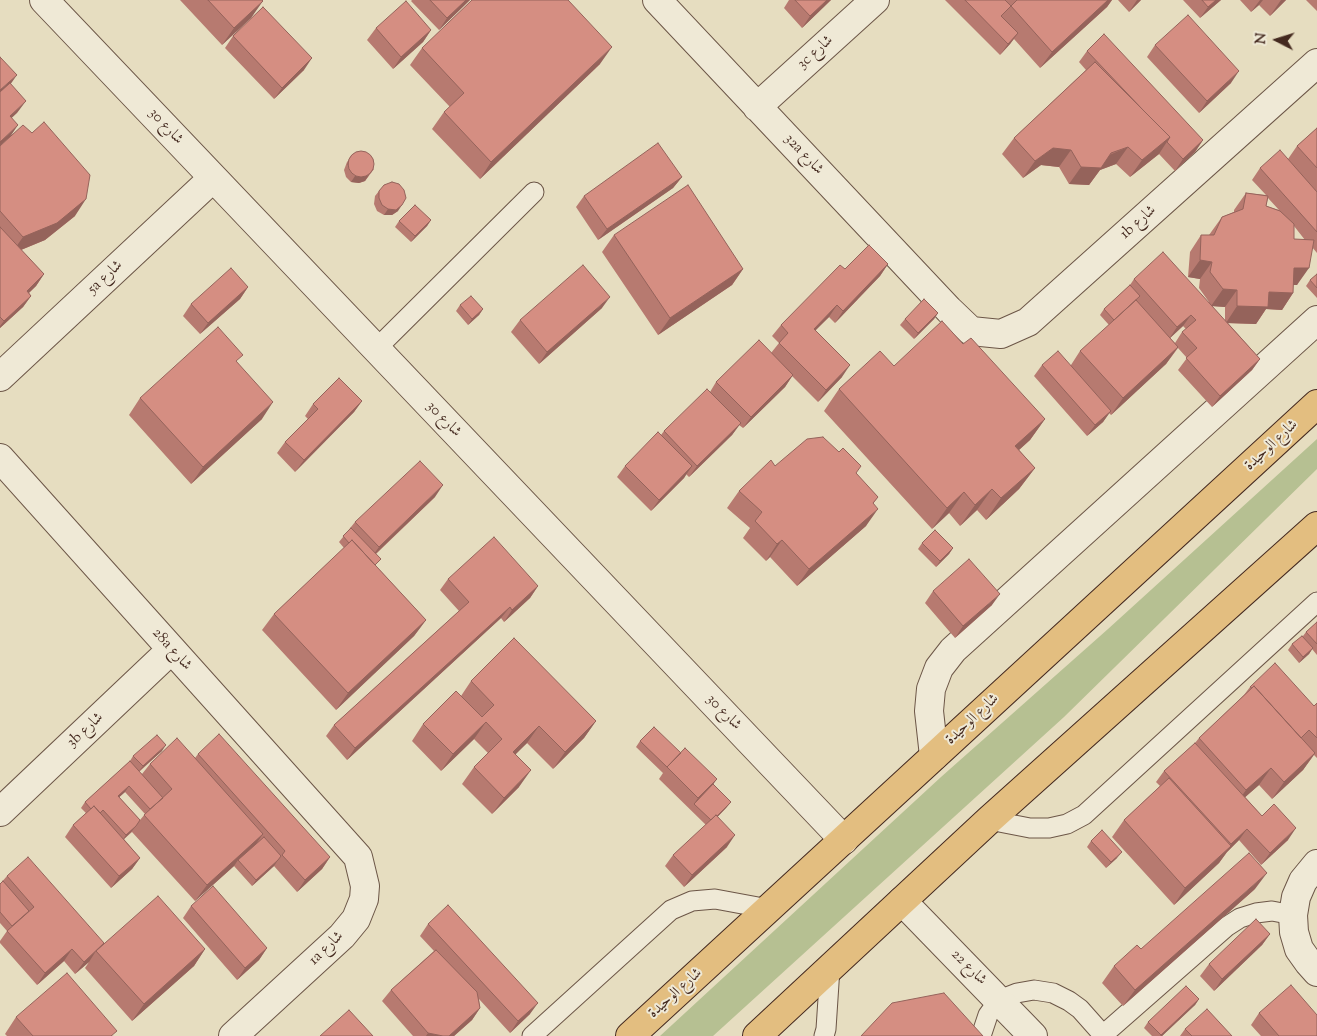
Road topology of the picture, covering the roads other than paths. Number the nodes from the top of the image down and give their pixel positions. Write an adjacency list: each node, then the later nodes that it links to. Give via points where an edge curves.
1 (44, 0): 6 (street, شارع 30)
2 (657, 0): 5 (street, 32a شارع)
3 (875, 0): 5 (street, 3c شارع)
4 (1317, 64): 8 (street, 1b شارع, via 1028,322 1001,334 972,331)
5 (757, 107): 8 (street, 32a شارع)
6 (213, 178): 10 (street, شارع 30); 11 (street, 5a شارع)
7 (534, 192): 10 (lane)
8 (949, 310)
9 (1317, 320): 17 (street, via 953,650 939,668 930,689 928,712)
10 (376, 350): 20 (street, شارع 30)
11 (2, 372)
12 (1317, 404): 17 (main road, شارع الوحيدة)
13 (0, 458): 16 (street, 28a شارع)
14 (1317, 526): 19 (main road)
15 (1317, 602): 19 (lane, via 1084,815 1067,824 1049,828 1030,828)
16 (171, 650): 18 (street, 3b شارع); 21 (street, 28a شارع)
17 (934, 756): 20 (main road, شارع الوحيدة)
18 (0, 812)
19 (990, 820): 23 (main road)
20 (844, 840): 24 (main road, شارع الوحيدة)
21 (344, 841): 29 (street, 1a شارع, via 358,858 365,886 356,919 342,936)
22 (1317, 864): 25 (street, via 1303,881)
23 (902, 901): 26 (main road); 28 (street, شارع 22)
24 (769, 910): 30 (lane, via 715,899 692,901 671,910); 31 (main road, شارع الوحيدة)
25 (1293, 914): 27 (street, via 1299,949); 36 (lane, via 1272,911 1240,918)
26 (830, 968): 32 (main road); 33 (lane)
27 (1317, 972)
28 (999, 1000): 34 (lane, via 988,1015); 35 (street, شارع 22); 36 (lane, via 1034,990 1053,994 1080,1010)
29 (233, 1036)
30 (532, 1036)
31 (630, 1036)
32 (757, 1036)
33 (824, 1036)
34 (981, 1036)
35 (1033, 1036)
36 (1103, 1036)

